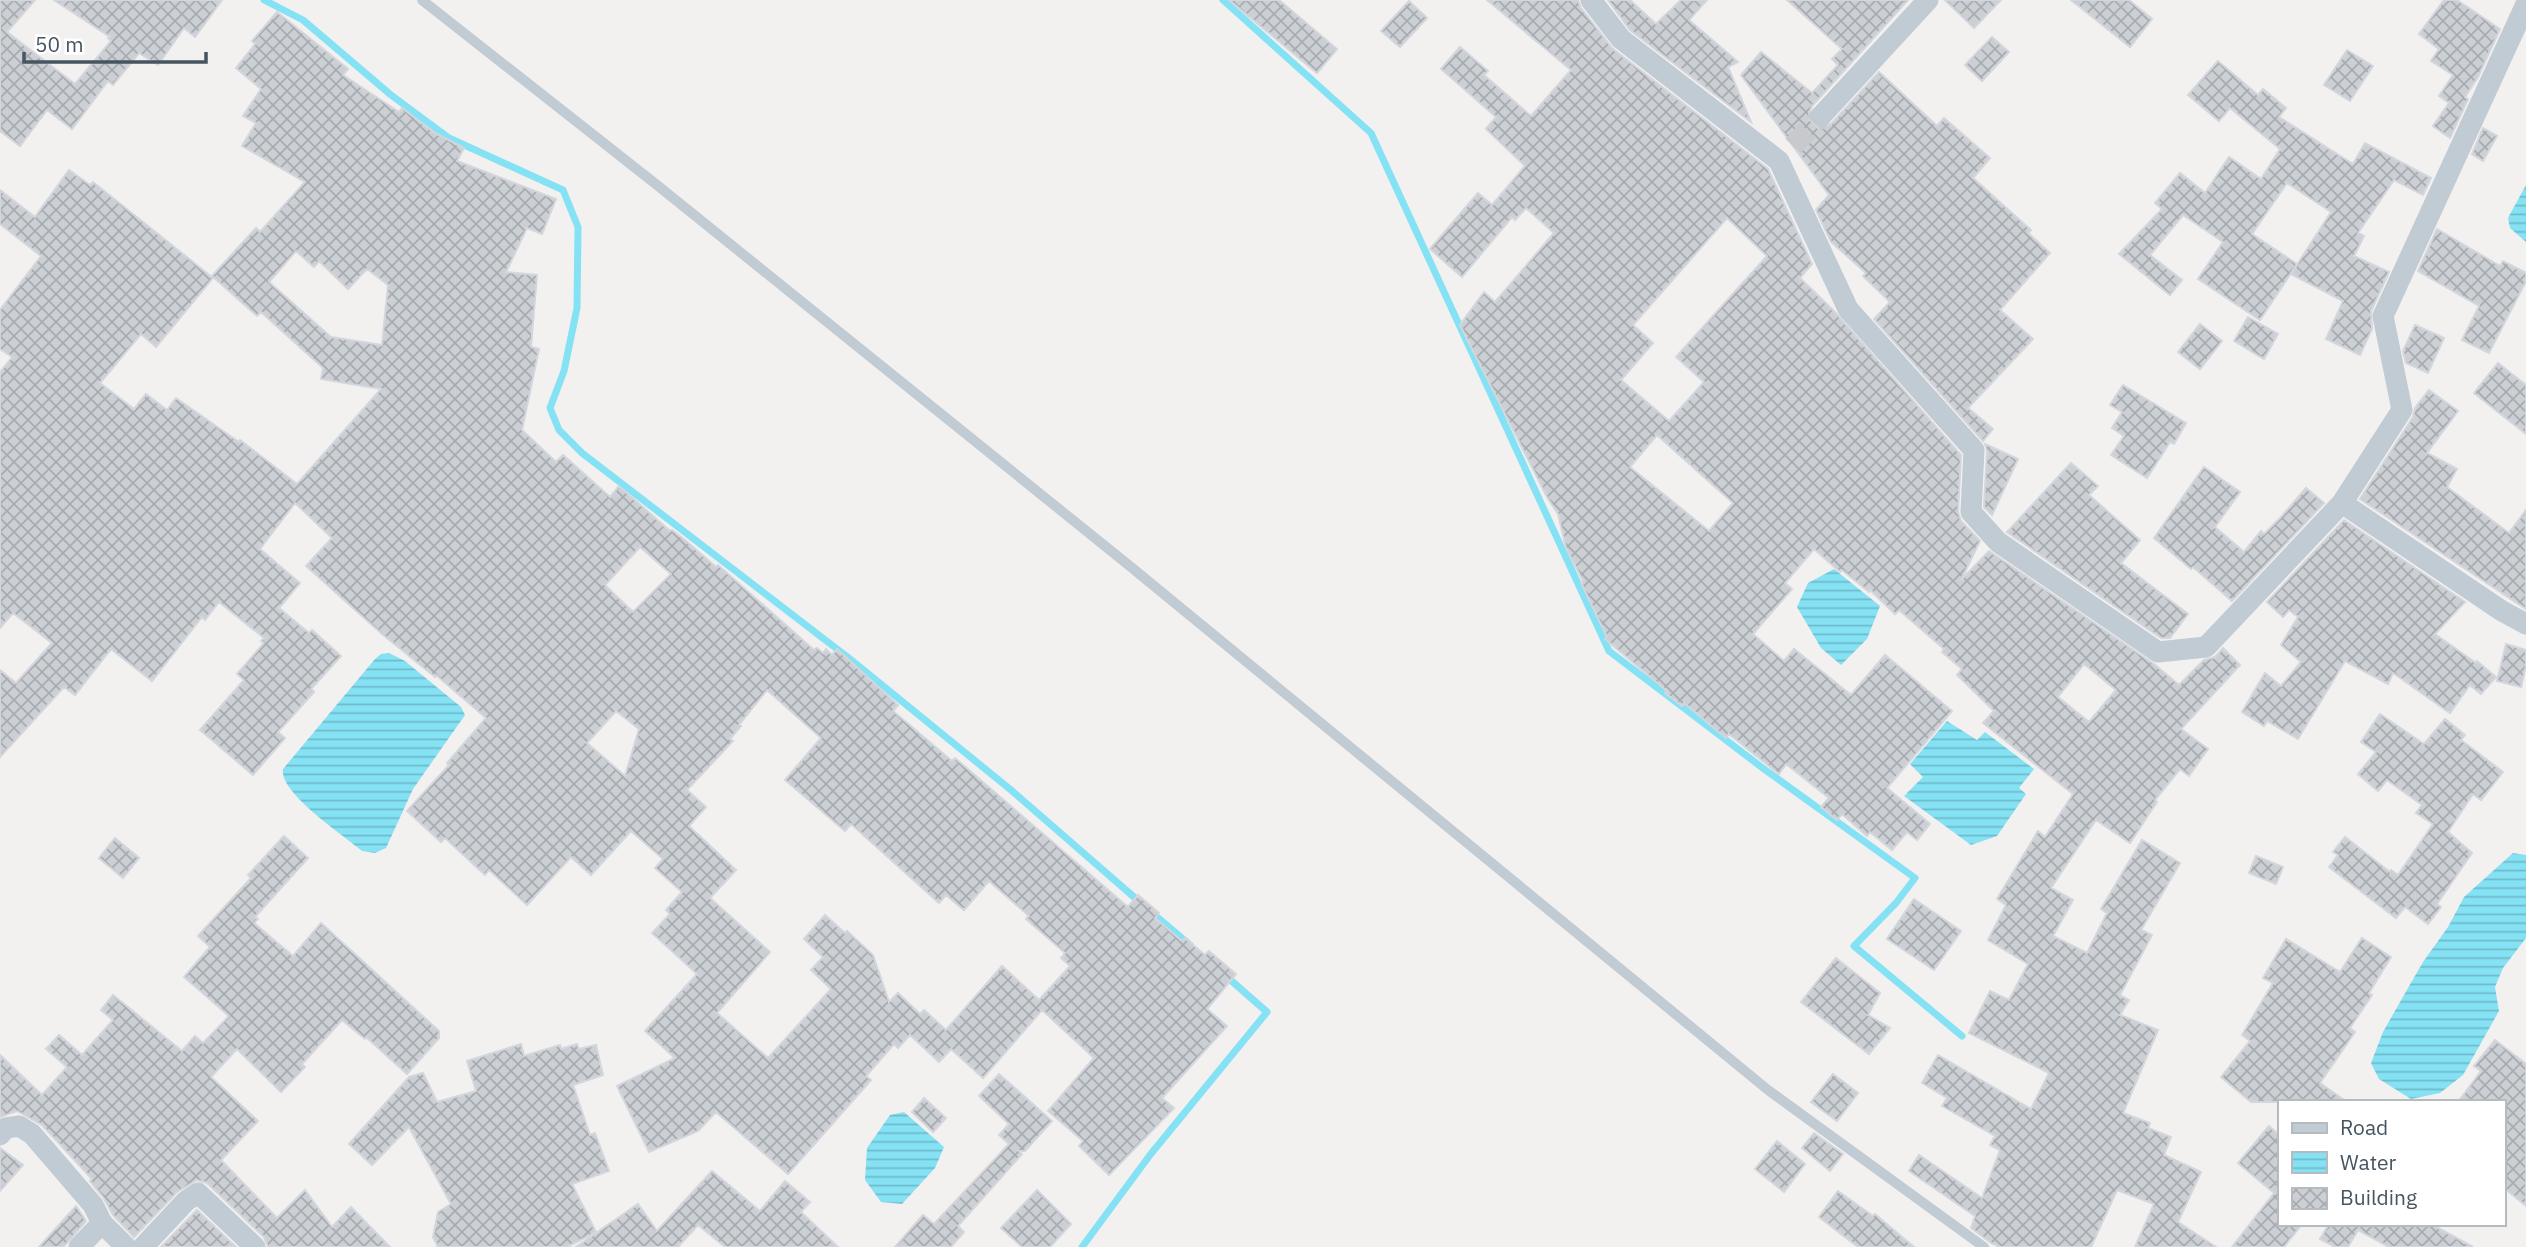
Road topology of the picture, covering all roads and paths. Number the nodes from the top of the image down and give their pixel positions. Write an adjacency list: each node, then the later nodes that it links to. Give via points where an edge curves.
1 (422, 0): 14 (lane, via 1142,576 1768,1090)
2 (1591, 0): 6 (street, via 1621,39 1786,153 1848,309 1974,450 1971,512 1998,542 2158,652 2206,647)
3 (1928, 0): 5 (street)
4 (2526, 5): 6 (street, via 2383,316 2402,410)
5 (1822, 115)
6 (2342, 503): 7 (street)
7 (2526, 624)
8 (0, 1135): 9 (street, via 19,1126 32,1134 93,1205)
9 (102, 1223): 10 (street); 11 (street)
10 (79, 1247)
11 (126, 1247)
12 (143, 1247): 13 (street, via 198,1193)
13 (255, 1247)
14 (1984, 1247)

